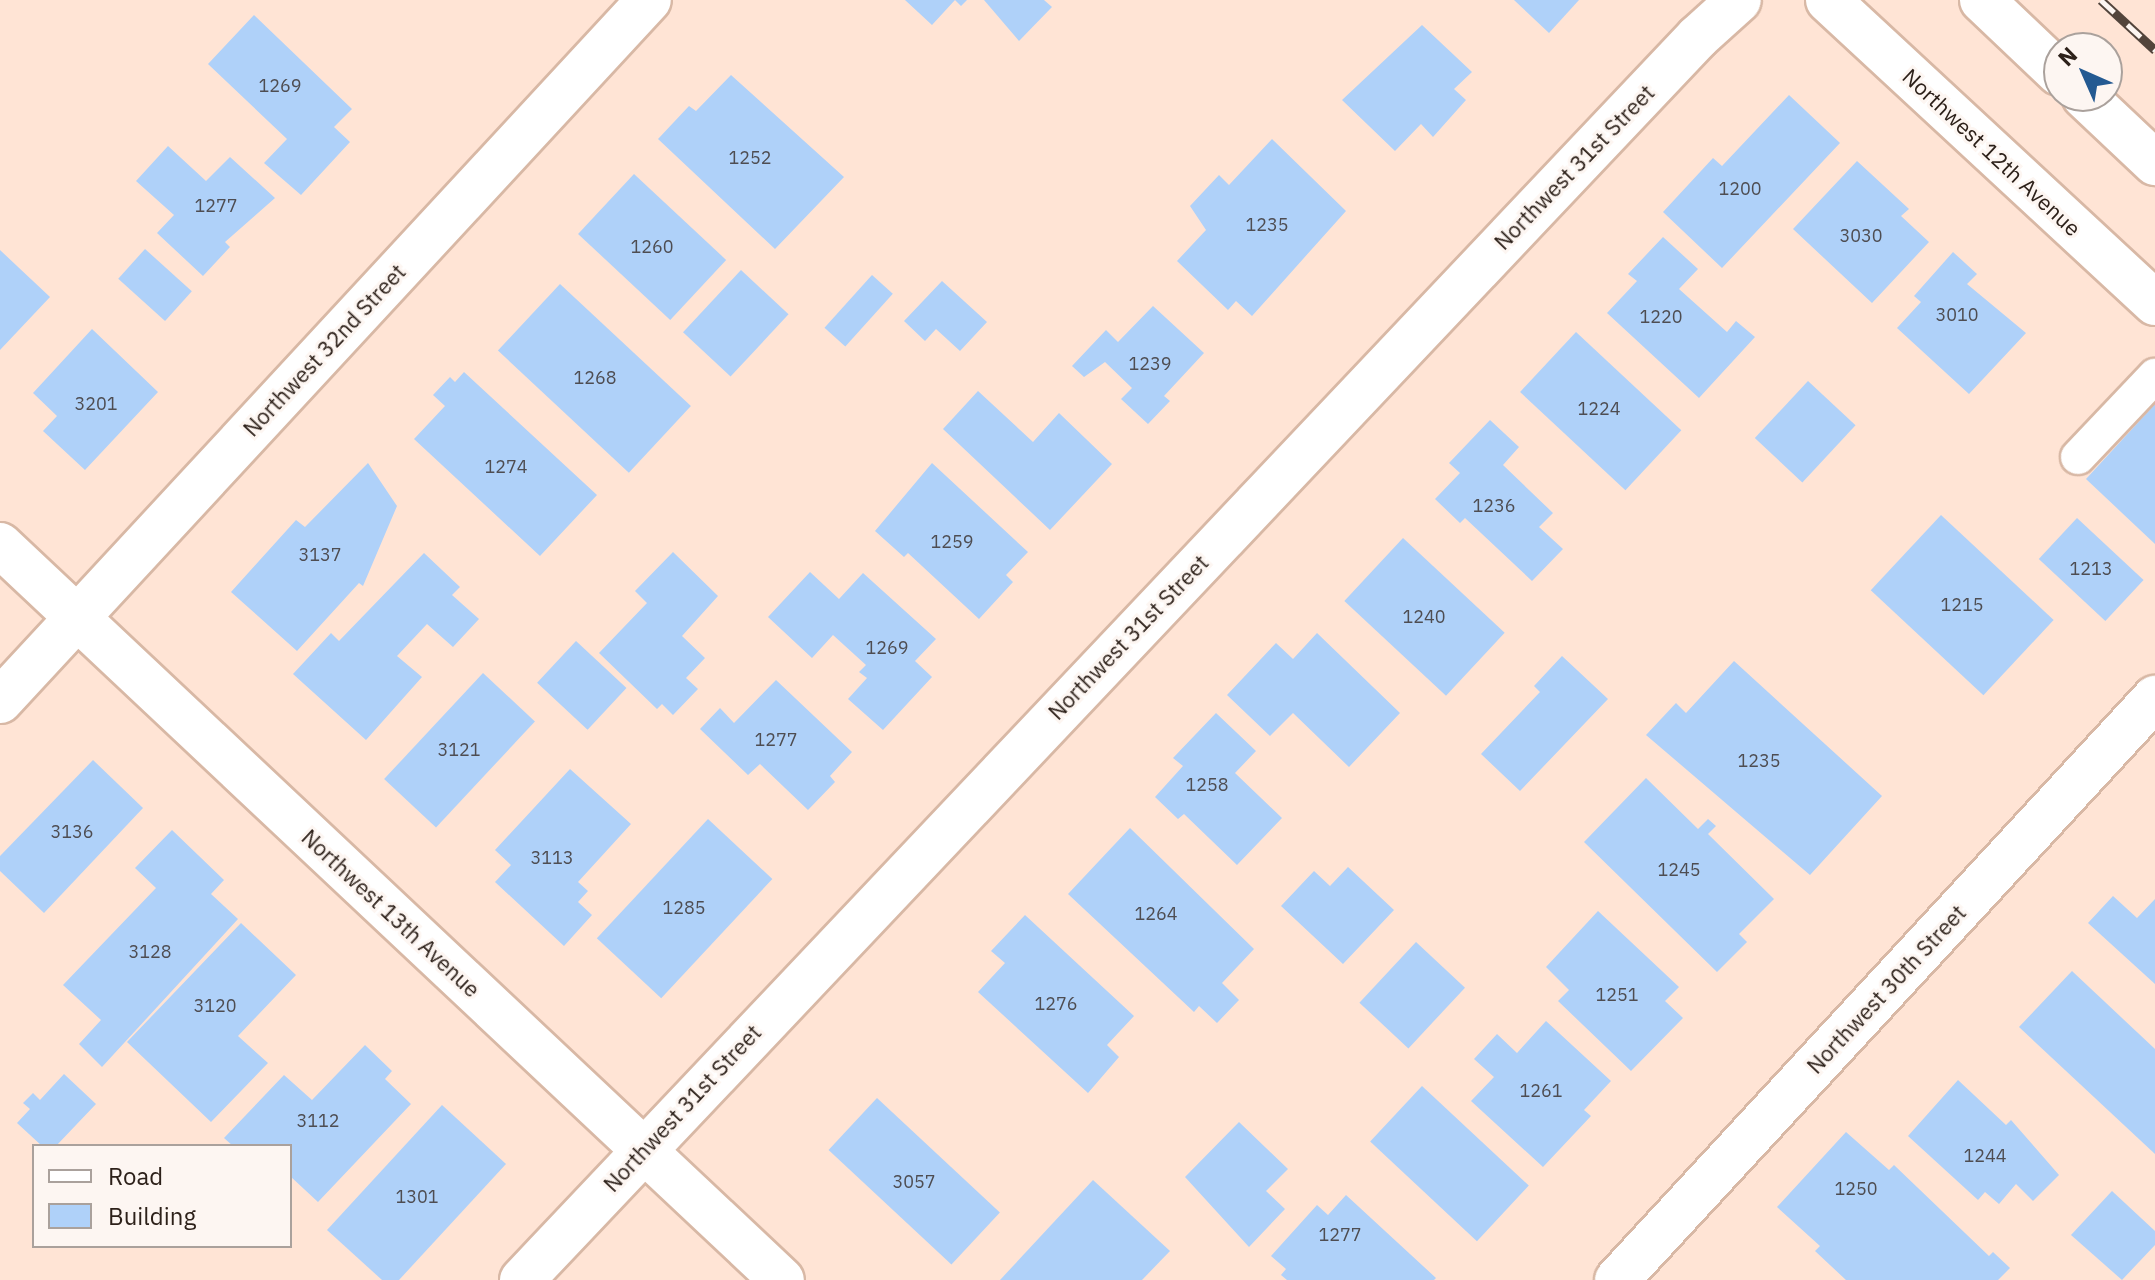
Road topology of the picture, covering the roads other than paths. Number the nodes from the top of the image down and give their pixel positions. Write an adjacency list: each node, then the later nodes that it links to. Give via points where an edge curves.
1 (649, 0): 12 (street, Northwest 32nd Street)
2 (1739, 0): 15 (street, Northwest 31st Street)
3 (1828, 0): 8 (street, Northwest 12th Avenue)
4 (1982, 0): 5 (street)
5 (2043, 58)
6 (2101, 112): 7 (street)
7 (2155, 163)
8 (2155, 303)
9 (2155, 376): 10 (lane)
10 (2078, 457)
11 (0, 545): 12 (street, Northwest 13th Avenue)
12 (77, 617): 14 (street, Northwest 32nd Street); 15 (street, Northwest 13th Avenue)
13 (2155, 698): 18 (street, Northwest 30th Street)
14 (0, 701)
15 (641, 1149): 16 (street, Northwest 31st Street); 17 (street, Northwest 13th Avenue)
16 (522, 1280)
17 (782, 1280)
18 (1617, 1280)

